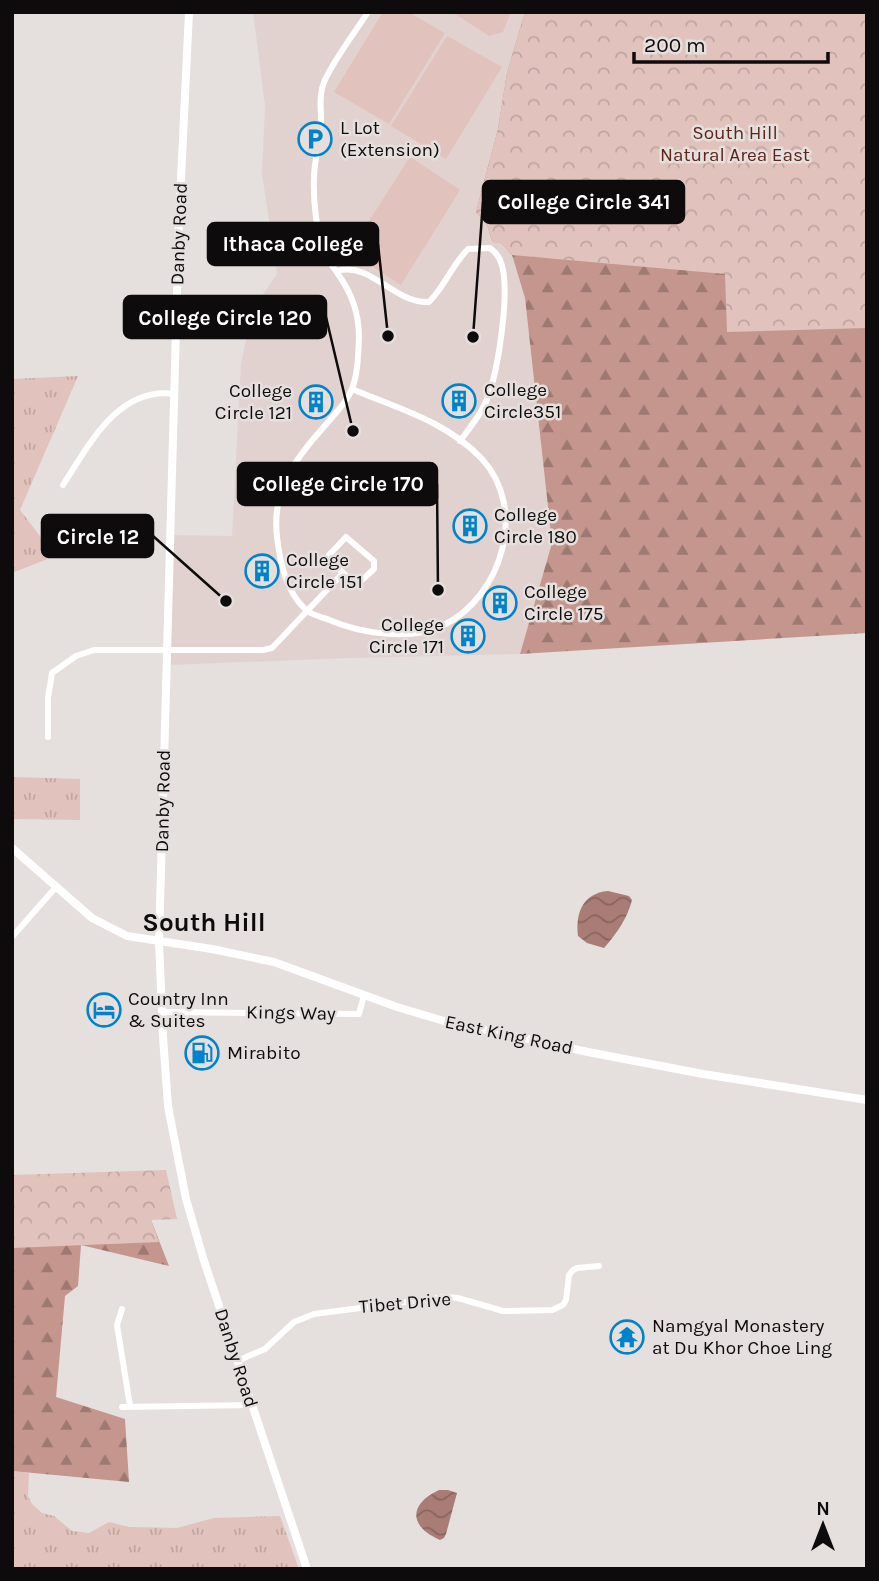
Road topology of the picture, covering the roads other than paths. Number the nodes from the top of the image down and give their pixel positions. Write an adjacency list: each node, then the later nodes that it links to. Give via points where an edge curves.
1 (189, 12): 5 (main road, Danby Road)
2 (368, 12): 3 (street, via 325,80 320,98 314,176 318,222 326,257)
3 (337, 271): 4 (street, via 358,312 357,371); 6 (street, via 361,271 417,303 429,302 468,249 490,248 501,261 506,288 489,395)
4 (352, 389): 6 (street, via 413,412); 9 (street, via 282,484 276,509 285,577)
5 (175, 394): 7 (street, via 143,397 117,411); 10 (main road, Danby Road)
6 (460, 441): 9 (street, via 483,460 498,485 506,513 505,541 497,564 485,588 467,608 443,626 376,634)
7 (63, 485)
8 (342, 574): 8 (street, via 352,581 362,580 375,564 346,537 329,558); 9 (street)
9 (307, 611): 10 (street, via 272,648)
10 (168, 650): 11 (street, via 94,650 64,663 52,673); 15 (main road, Danby Road)
11 (48, 737)
12 (12, 848): 13 (main road, East King Road)
13 (56, 887): 14 (street); 15 (main road, East King Road, via 108,928)
14 (12, 937)
15 (159, 942): 16 (main road, East King Road, via 274,962); 17 (main road, Danby Road)
16 (364, 995): 17 (street, Kings Way, via 359,1014); 18 (main road, East King Road, via 444,1021 588,1052)
17 (161, 1012): 21 (main road, Danby Road, via 168,1106 186,1199)
18 (867, 1100)
19 (599, 1266): 21 (street, Tibet Drive, via 573,1270 566,1300 552,1310 503,1311 445,1297 333,1310 303,1318 265,1349)
20 (122, 1309): 22 (street, via 117,1325 126,1406)
21 (237, 1361): 22 (main road, Danby Road)
22 (252, 1405): 23 (main road, Danby Road)
23 (307, 1569)

